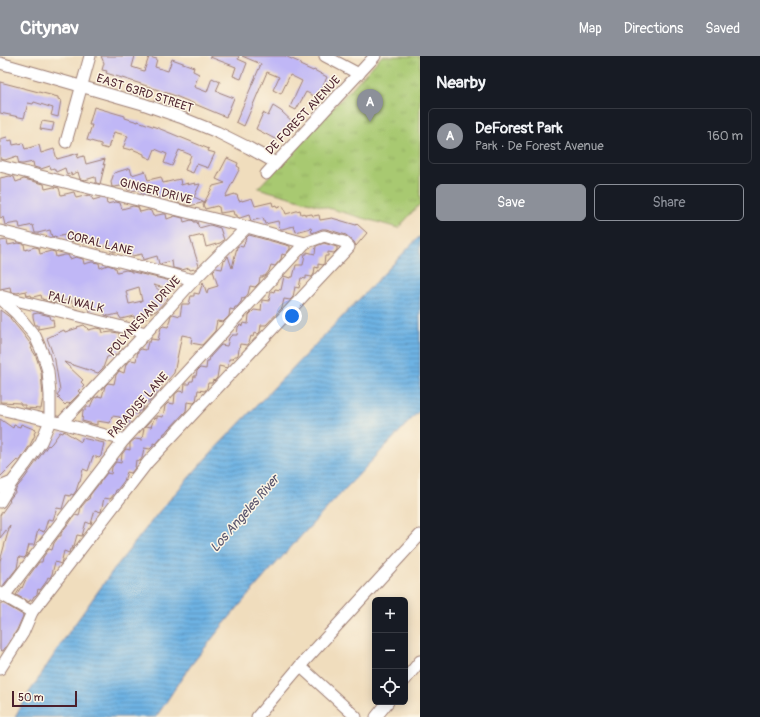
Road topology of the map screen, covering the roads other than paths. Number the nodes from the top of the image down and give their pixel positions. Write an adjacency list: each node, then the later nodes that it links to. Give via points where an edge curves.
1 (90, 56): 6 (street)
2 (325, 56): 5 (street)
3 (375, 56): 5 (street, DE FOREST AVENUE)
4 (0, 63): 6 (street, EAST 63RD STREET)
5 (359, 74): 8 (street, DE FOREST AVENUE)
6 (82, 86): 7 (street); 8 (street, EAST 63RD STREET, via 180,116)
7 (66, 142)
8 (276, 162): 10 (street, DE FOREST AVENUE)
9 (0, 166): 11 (street, GINGER DRIVE)
10 (266, 174)
11 (247, 227): 13 (street, GINGER DRIVE); 14 (street, POLYNESIAN DRIVE)
12 (0, 231): 14 (street, CORAL LANE)
13 (305, 243): 19 (street, PARADISE LANE); 25 (street, via 324,236 344,242 349,247 148,462)
14 (194, 280): 16 (street, POLYNESIAN DRIVE)
15 (0, 297): 16 (street, PALI WALK); 18 (street, via 35,336 48,371)
16 (146, 333): 18 (street, POLYNESIAN DRIVE)
17 (0, 408): 18 (street)
18 (56, 422): 19 (street); 20 (street)
19 (124, 440): 24 (street, PARADISE LANE)
20 (12, 482): 21 (street); 22 (street)
21 (0, 487)
22 (0, 502)
23 (420, 535): 28 (street)
24 (2, 594): 25 (street)
25 (32, 612): 27 (street, via 23,633)
26 (420, 661): 29 (street)
27 (2, 663)
28 (300, 666): 31 (street); 32 (street)
29 (408, 676)
30 (386, 705): 33 (street)
31 (257, 717)
32 (356, 717)
33 (376, 717)

